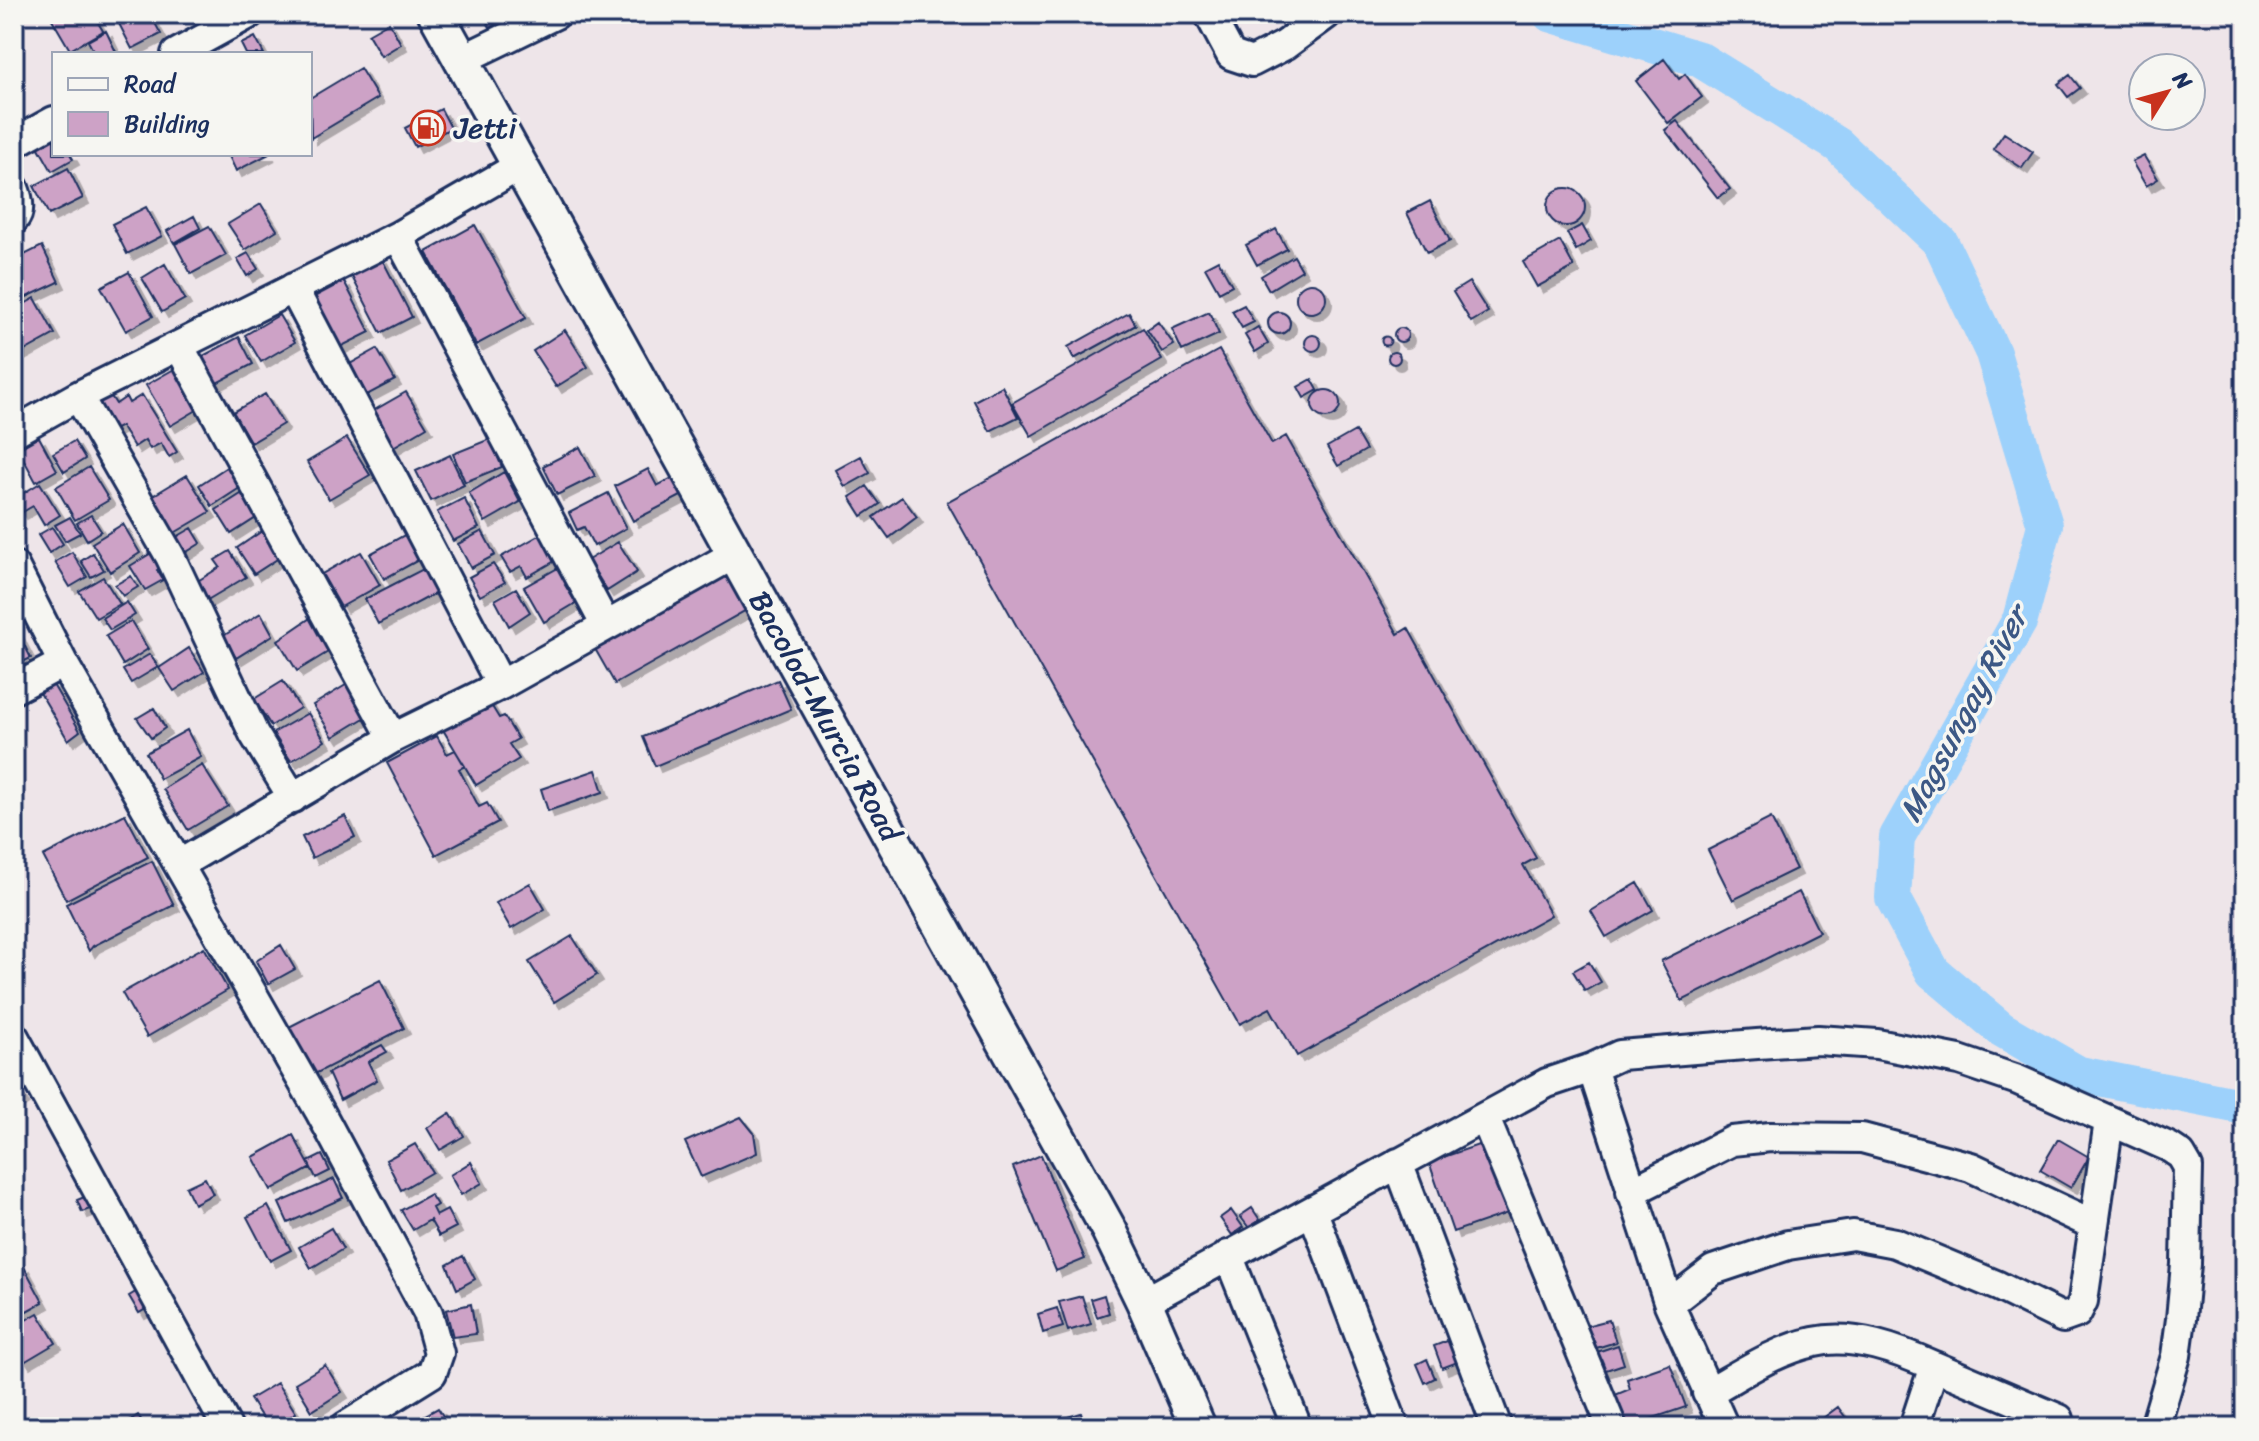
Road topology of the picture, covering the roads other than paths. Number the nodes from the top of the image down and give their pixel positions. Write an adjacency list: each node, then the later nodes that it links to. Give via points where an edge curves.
1 (249, 14): 6 (street)
2 (436, 14): 7 (main road, Bacolod-Murcia Road)
3 (556, 14): 7 (street)
4 (1209, 14): 5 (street, via 1231,55 1252,62)
5 (1327, 14)
6 (180, 52)
7 (461, 60): 10 (main road, Bacolod-Murcia Road)
8 (52, 122): 9 (street)
9 (14, 143)
10 (519, 166): 13 (street); 18 (main road, Bacolod-Murcia Road)
11 (14, 188): 12 (street)
12 (14, 219)
13 (398, 236): 14 (street); 20 (street)
14 (293, 288): 15 (street); 22 (street)
15 (179, 346): 16 (street); 24 (street)
16 (78, 396): 17 (street); 25 (street, via 170,556 254,734)
17 (14, 432)
18 (735, 554): 20 (street); 36 (main road, Bacolod-Murcia Road, via 1013,1054)
19 (14, 566): 21 (street)
20 (606, 626): 22 (street)
21 (63, 663): 23 (street); 26 (street)
22 (501, 685): 24 (street)
23 (14, 689)
24 (393, 738): 25 (street)
25 (293, 798): 26 (street)
26 (180, 864): 42 (street, via 327,1123 437,1339 439,1353 432,1373)
27 (14, 1037): 41 (street)
28 (1592, 1068): 29 (street, via 1547,1083); 30 (street, via 1620,1055 1818,1040 1877,1044 1959,1060); 32 (street)
29 (1485, 1118): 31 (street); 47 (street)
30 (2109, 1121): 34 (street); 50 (street, via 2169,1147 2188,1167 2181,1319)
31 (1398, 1163): 33 (street); 46 (street)
32 (1631, 1192): 34 (street, via 1732,1141 1862,1138 1971,1167); 37 (street)
33 (1313, 1212): 35 (street); 45 (street)
34 (2094, 1225): 37 (street, via 2083,1301 2077,1313 2063,1318 1895,1243 1853,1235 1788,1245 1713,1270)
35 (1228, 1255): 36 (street); 44 (street)
36 (1144, 1302): 43 (main road, Bacolod-Murcia Road)
37 (1669, 1304): 39 (street)
38 (1934, 1366): 39 (street, via 1860,1341 1815,1341 1773,1356); 40 (street); 49 (street)
39 (1707, 1393): 48 (street)
40 (2063, 1424)
41 (227, 1427)
42 (345, 1427)
43 (1198, 1427)
44 (1297, 1427)
45 (1394, 1427)
46 (1497, 1427)
47 (1612, 1427)
48 (1724, 1427)
49 (1914, 1427)
50 (2155, 1427)

